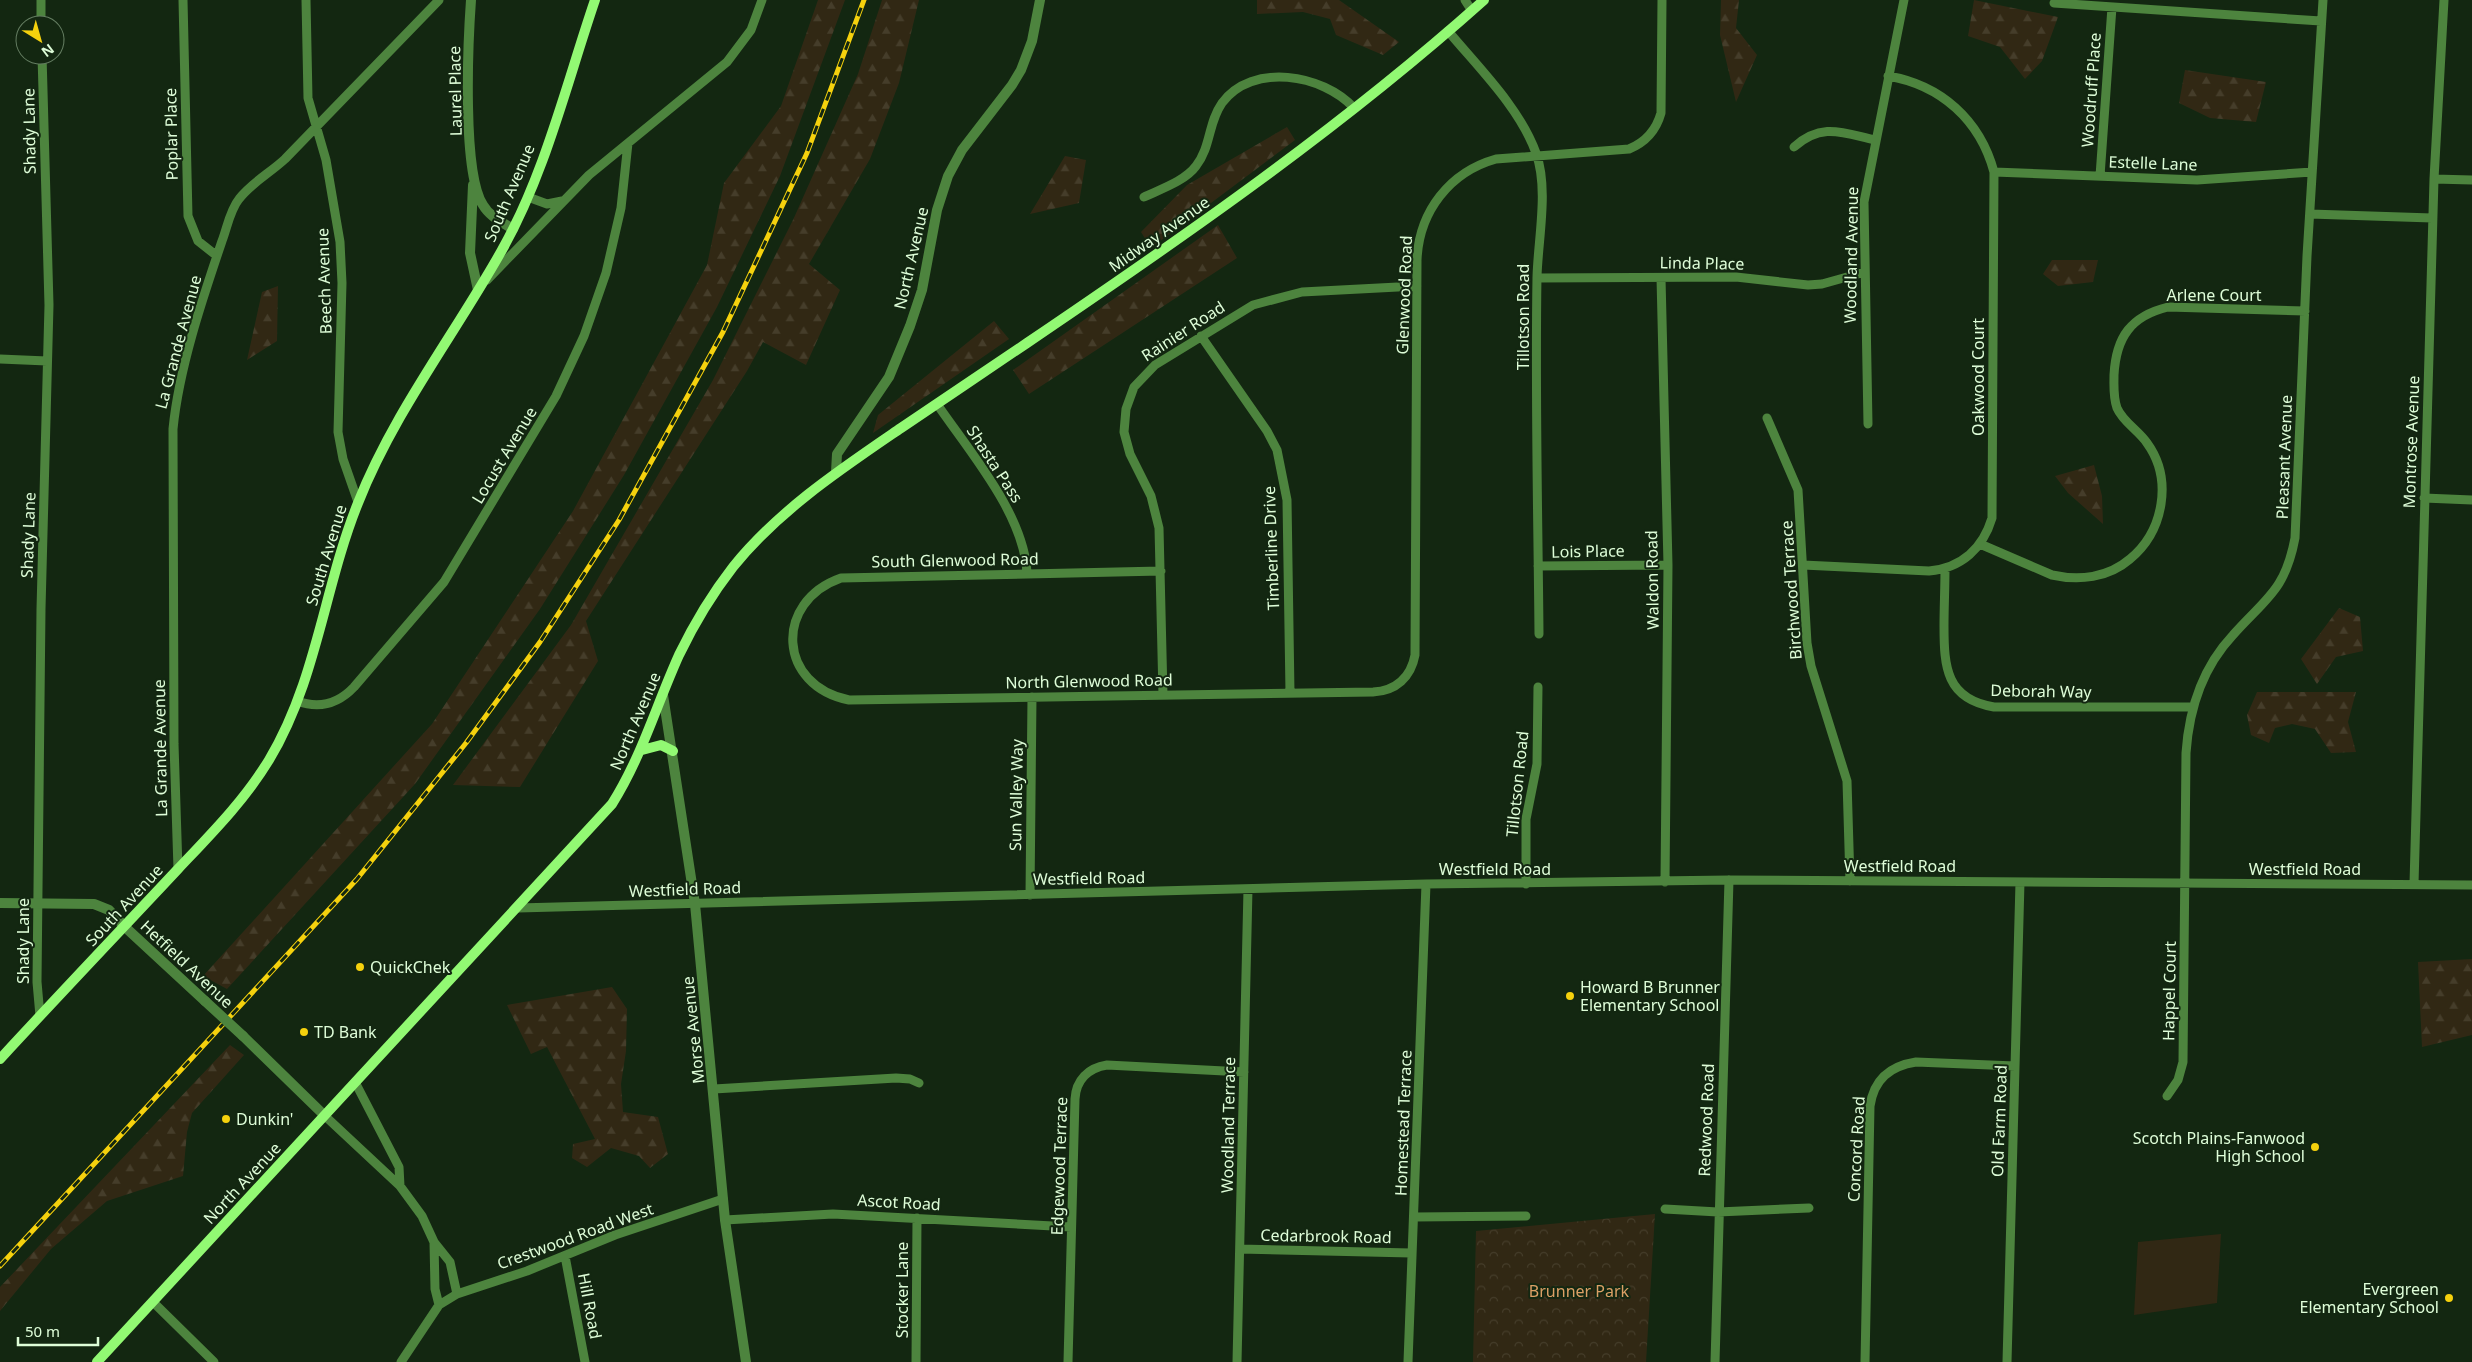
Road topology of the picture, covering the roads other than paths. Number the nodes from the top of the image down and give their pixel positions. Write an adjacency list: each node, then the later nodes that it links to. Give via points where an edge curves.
1 (41, 0): 18 (street)
2 (183, 0): 41 (street, Poplar Place, via 188,216 198,241)
3 (306, 0): 24 (street, Beech Avenue, via 308,98)
4 (439, 0): 24 (street, La Grande Avenue)
5 (471, 0): 34 (street, Laurel Place, via 468,103)
6 (595, 0): 35 (main road, South Avenue)
7 (762, 0): 26 (street, via 751,30 727,62)
8 (1040, 0): 54 (street, North Avenue, via 1032,41 1021,70 962,150 948,176 937,210 922,290 910,326 885,384 837,454)
9 (1465, 0): 17 (street)
10 (1484, 0): 17 (main road, Midway Avenue)
11 (1662, 0): 28 (street, Glenwood Road, via 1661,113 1653,132 1629,149)
12 (1904, 0): 22 (street, Woodland Avenue)
13 (2323, 0): 19 (street, Pleasant Avenue)
14 (2444, 0): 32 (street, Montrose Avenue)
15 (2054, 3): 16 (street)
16 (2112, 7): 19 (street); 31 (street, Woodruff Place)
17 (1472, 11): 20 (main road, Midway Avenue)
18 (41, 15)
19 (2321, 21): 30 (street, Pleasant Avenue)
20 (1448, 30): 23 (main road, Midway Avenue); 28 (street, Tillotson Road, via 1516,114)
21 (42, 65): 50 (street, Shady Lane, via 49,305)
22 (1888, 76): 25 (street, Woodland Avenue); 29 (street, Oakwood Court, via 1925,87 1958,109 1981,139)
23 (1354, 108): 36 (street, via 1331,89 1294,78 1272,76 1250,81 1221,104 1214,118 1208,147 1195,168); 51 (main road, Midway Avenue, via 1162,252)
24 (314, 126): 41 (street, La Grande Avenue, via 285,159 238,200); 57 (street, Beech Avenue, via 326,160 340,242 338,432 343,459)
25 (1875, 140): 27 (street, via 1834,131 1820,132 1806,136); 42 (street, Woodland Avenue, via 1864,202)
26 (628, 143): 37 (street, via 589,174); 73 (street, Locust Avenue, via 620,208 606,273 584,336 544,418 444,582 348,694 331,704 312,705)
27 (1794, 147)
28 (1537, 155): 43 (street, Tillotson Road, via 1542,183); 45 (street, Glenwood Road, via 1486,162 1466,171 1442,192 1422,230)
29 (1994, 172): 31 (street, Estelle Lane); 58 (street, Oakwood Court, via 1993,511 1988,531)
30 (2312, 172): 31 (street, Estelle Lane, via 2197,180); 38 (street, Pleasant Avenue)
31 (2100, 176)
32 (2434, 179): 33 (street); 39 (street, Montrose Avenue)
33 (2472, 180)
34 (474, 182): 40 (street, Laurel Place, via 482,205); 46 (street, Laurel Place, via 470,208 470,253)
35 (528, 196): 37 (street, via 548,204); 40 (main road, South Avenue)
36 (1144, 198)
37 (564, 200): 46 (street)
38 (2310, 214): 39 (street); 47 (street, Pleasant Avenue)
39 (2432, 218): 55 (street, Montrose Avenue)
40 (513, 228): 46 (main road, South Avenue)
41 (217, 256): 77 (street, La Grande Avenue, via 180,380 172,429)
42 (1864, 272): 44 (street, Linda Place, via 1808,285 1736,277); 53 (street, Woodland Avenue)
43 (1537, 278): 44 (street, Linda Place); 61 (street, Tillotson Road)
44 (1661, 278): 59 (street, Waldon Road)
45 (1417, 286): 48 (street, Rainier Road, via 1287,295 1253,305); 67 (street, Glenwood Road, via 1415,655)
46 (478, 290): 57 (main road, South Avenue, via 412,395)
47 (2305, 311): 58 (street, Arlene Court, via 2168,307 2144,316 2126,332 2115,362 2115,401 2122,417 2152,451 2159,468 2162,495 2160,513 2149,538 2124,564 2100,575 2064,578); 74 (street, Pleasant Avenue, via 2296,525 2290,563 2271,597 2220,650 2201,684)
48 (1201, 336): 63 (street, Rainier Road, via 1144,375 1134,387 1126,409 1125,440 1156,512); 69 (street, Timberline Drive, via 1267,431 1277,450 1282,470 1287,500)
49 (0, 359): 50 (street)
50 (47, 361): 90 (street, Shady Lane)
51 (938, 404): 54 (main road, Midway Avenue); 64 (street, Shasta Pass, via 1001,498 1020,540)
52 (1767, 418): 60 (street, Birchwood Terrace, via 1798,490)
53 (1868, 424)
54 (836, 472): 70 (main road, North Avenue, via 780,518 734,566 690,633)
55 (2424, 498): 56 (street); 85 (street, Montrose Avenue)
56 (2472, 500)
57 (358, 502): 73 (main road, South Avenue)
58 (1980, 544): 62 (street, Oakwood Court, via 1962,561)
59 (1668, 565): 61 (street, Lois Place); 80 (street, Waldon Road)
60 (1803, 565): 62 (street, Oakwood Court, via 1929,571); 79 (street, Birchwood Terrace, via 1810,666 1847,781)
61 (1538, 566): 65 (street, Tillotson Road)
62 (1945, 568): 74 (street, Deborah Way, via 1946,668 1956,687 1972,701 1994,707)
63 (1161, 571): 64 (street, South Glenwood Road); 71 (street, Rainier Road)
64 (1026, 574): 66 (street, South Glenwood Road, via 841,578 817,589 808,598 794,626)
65 (1539, 634)
66 (794, 646): 72 (street, North Glenwood Road, via 796,658 809,680 836,698)
67 (1407, 675): 69 (street, North Glenwood Road, via 1399,684 1380,692)
68 (1538, 687): 84 (street, Tillotson Road, via 1537,764 1526,818)
69 (1290, 693): 71 (street, North Glenwood Road)
70 (663, 695): 75 (main road, North Avenue); 76 (street, Morse Avenue)
71 (1163, 695): 72 (street, North Glenwood Road)
72 (1032, 697): 88 (street, Sun Valley Way)
73 (297, 701): 77 (main road, South Avenue, via 286,729 244,796)
74 (2193, 707): 82 (street, Pleasant Avenue, via 2186,753)
75 (642, 750): 76 (main road, via 661,745); 92 (main road, North Avenue, via 612,804)
76 (673, 751): 91 (street, Morse Avenue)
77 (178, 869): 93 (main road, South Avenue)
78 (1729, 880): 79 (street, Westfield Road); 80 (street, Westfield Road); 107 (street, Redwood Road)
79 (1850, 881): 81 (street, Westfield Road)
80 (1665, 882): 84 (street, Westfield Road)
81 (2020, 882): 82 (street, Westfield Road); 96 (street, Old Farm Road)
82 (2186, 883): 85 (street, Westfield Road); 101 (street, Happel Court, via 2183,1062 2178,1080)
83 (1426, 884): 84 (street, Westfield Road); 87 (street, Westfield Road); 108 (street, Homestead Terrace)
84 (1526, 884)
85 (2414, 884): 86 (street, Westfield Road)
86 (2472, 885)
87 (1248, 889): 88 (street, Westfield Road); 97 (street, Woodland Terrace)
88 (1030, 895): 91 (street, Westfield Road)
89 (0, 903): 90 (street, Hetfield Avenue)
90 (38, 904): 93 (street, Hetfield Avenue, via 94,904 109,910); 94 (street, Shady Lane)
91 (695, 904): 92 (street, Westfield Road); 100 (street, Morse Avenue)
92 (518, 908): 98 (main road, North Avenue)
93 (125, 927): 94 (main road, South Avenue); 102 (street, Hetfield Avenue, bridge)
94 (40, 1016): 95 (main road, South Avenue)
95 (0, 1059)
96 (2015, 1066): 130 (street, Concord Road, via 1916,1062 1887,1072 1875,1087 1870,1106); 131 (street, Old Farm Road)
97 (1244, 1072): 112 (street, Edgewood Terrace, via 1107,1065 1087,1072 1075,1094); 114 (street, Woodland Terrace)
98 (355, 1082): 102 (main road, North Avenue); 103 (street, via 399,1167)
99 (919, 1083): 100 (street, via 910,1078 896,1078)
100 (714, 1089): 104 (street, Morse Avenue)
101 (2167, 1096)
102 (325, 1116): 103 (street); 118 (main road, North Avenue)
103 (400, 1186): 113 (street, via 422,1216)
104 (723, 1200): 111 (street, Morse Avenue); 116 (street, Crestwood Road West, via 615,1235)
105 (1809, 1208): 107 (street)
106 (1665, 1209): 107 (street)
107 (1718, 1212): 129 (street, Redwood Road)
108 (1414, 1216): 109 (street); 115 (street, Homestead Terrace)
109 (1526, 1216)
110 (917, 1218): 111 (street, Ascot Road, via 832,1214); 112 (street, Ascot Road); 125 (street, Stocker Lane)
111 (725, 1220): 124 (street, Morse Avenue)
112 (1071, 1227): 126 (street, Edgewood Terrace)
113 (434, 1242): 117 (street, via 450,1262); 119 (street, via 434,1289)
114 (1240, 1249): 115 (street, Cedarbrook Road); 127 (street, Woodland Terrace)
115 (1411, 1253): 128 (street, Homestead Terrace)
116 (565, 1256): 117 (street, Crestwood Road West); 123 (street, Hill Road)
117 (457, 1294): 119 (street, Crestwood Road West)
118 (153, 1302): 120 (main road, North Avenue); 121 (street)
119 (439, 1305): 122 (street)
120 (97, 1362)
121 (214, 1362)
122 (402, 1362)
123 (585, 1362)
124 (746, 1362)
125 (916, 1362)
126 (1068, 1362)
127 (1237, 1362)
128 (1408, 1362)
129 (1714, 1362)
130 (1865, 1362)
131 (2007, 1362)

